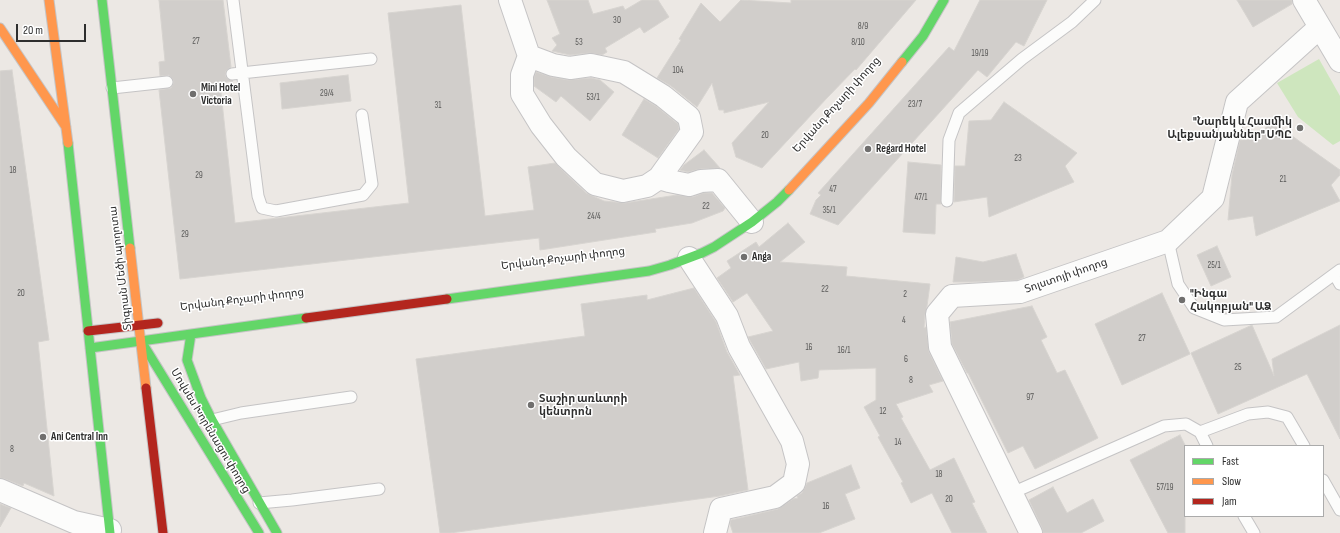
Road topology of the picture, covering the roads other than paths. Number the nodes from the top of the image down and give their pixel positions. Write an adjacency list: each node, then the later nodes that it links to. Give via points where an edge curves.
1 (49, 0): 18 (main road)
2 (102, 0): 16 (main road, Տիգրան Մեծի պողոտա)
3 (233, 0): 14 (lane)
4 (510, 0): 11 (street)
5 (934, 0): 19 (main road, Երվանդ Քոչարի փողոց, via 916,32)
6 (944, 0): 22 (main road, Երվանդ Քոչարի փողոց, via 923,36 869,103 802,177 777,202)
7 (1096, 0): 21 (lane, via 1072,22 1022,58 959,113 948,140)
8 (1304, 0): 9 (street)
9 (1320, 26): 13 (street); 23 (street, Տոլստոյի փողոց, via 1237,102 1213,198)
10 (0, 28): 18 (main road)
11 (529, 56): 20 (street, via 522,75 522,94 541,125 566,157 595,184 623,191 647,186); 20 (street, via 570,68 591,65 624,72 664,96 690,117 692,132)
12 (371, 59): 14 (lane)
13 (1340, 61)
14 (237, 74): 17 (lane, via 262,208 276,211 363,195 372,184)
15 (168, 82): 16 (lane)
16 (112, 88): 27 (main road, Տիգրան Մեծի պողոտա)
17 (362, 115)
18 (66, 127): 28 (main road)
19 (830, 132)
20 (659, 178): 22 (street, via 689,185 718,180)
21 (947, 201)
22 (747, 216): 24 (main road, Երվանդ Քոչարի փողոց, via 714,247)
23 (1168, 241): 25 (lane, via 1178,284 1194,308 1224,320 1276,317); 40 (street, Տոլստոյի փողոց, via 1020,292 952,296 937,314 940,347)
24 (689, 258): 29 (main road, Երվանդ Քոչարի փողոց, via 649,271); 48 (street, via 727,316 739,347 792,441 798,464 794,482 775,496 721,509)
25 (1338, 276)
26 (168, 322): 27 (main road, Երվանդ Քոչարի փողոց)
27 (140, 325): 28 (main road, Երվանդ Քոչարի փողոց); 30 (main road, Տիգրան Մեծի պողոտա)
28 (88, 331): 31 (main road)
29 (190, 334): 30 (main road, Երվանդ Քոչարի փողոց); 33 (main road, Մովսես Խորենացու փողոց, via 187,360)
30 (141, 340): 31 (main road, Երվանդ Քոչարի փողոց); 45 (main road, Տիգրան Մեծի պողոտա); 46 (main road, Մովսես Խորենացու փողոց)
31 (90, 348): 44 (main road)
32 (351, 398): 33 (lane, via 241,413)
33 (212, 420): 41 (main road, Մովսես Խորենացու փողոց)
34 (1200, 432): 35 (lane); 36 (lane, via 1248,414 1268,412 1287,417); 40 (lane, via 1186,424 1164,426)
35 (1206, 445)
36 (1303, 445)
37 (1324, 482): 42 (lane)
38 (379, 489): 41 (lane)
39 (0, 490): 44 (street, via 74,522)
40 (1012, 493): 49 (street, Տոլստոյի փողոց)
41 (259, 503): 47 (main road, Մովսես Խորենացու փողոց)
42 (1340, 510)
43 (1245, 517): 50 (lane)
44 (110, 531)
45 (164, 533)
46 (259, 533)
47 (276, 533)
48 (715, 533)
49 (1031, 533)
50 (1254, 533)

